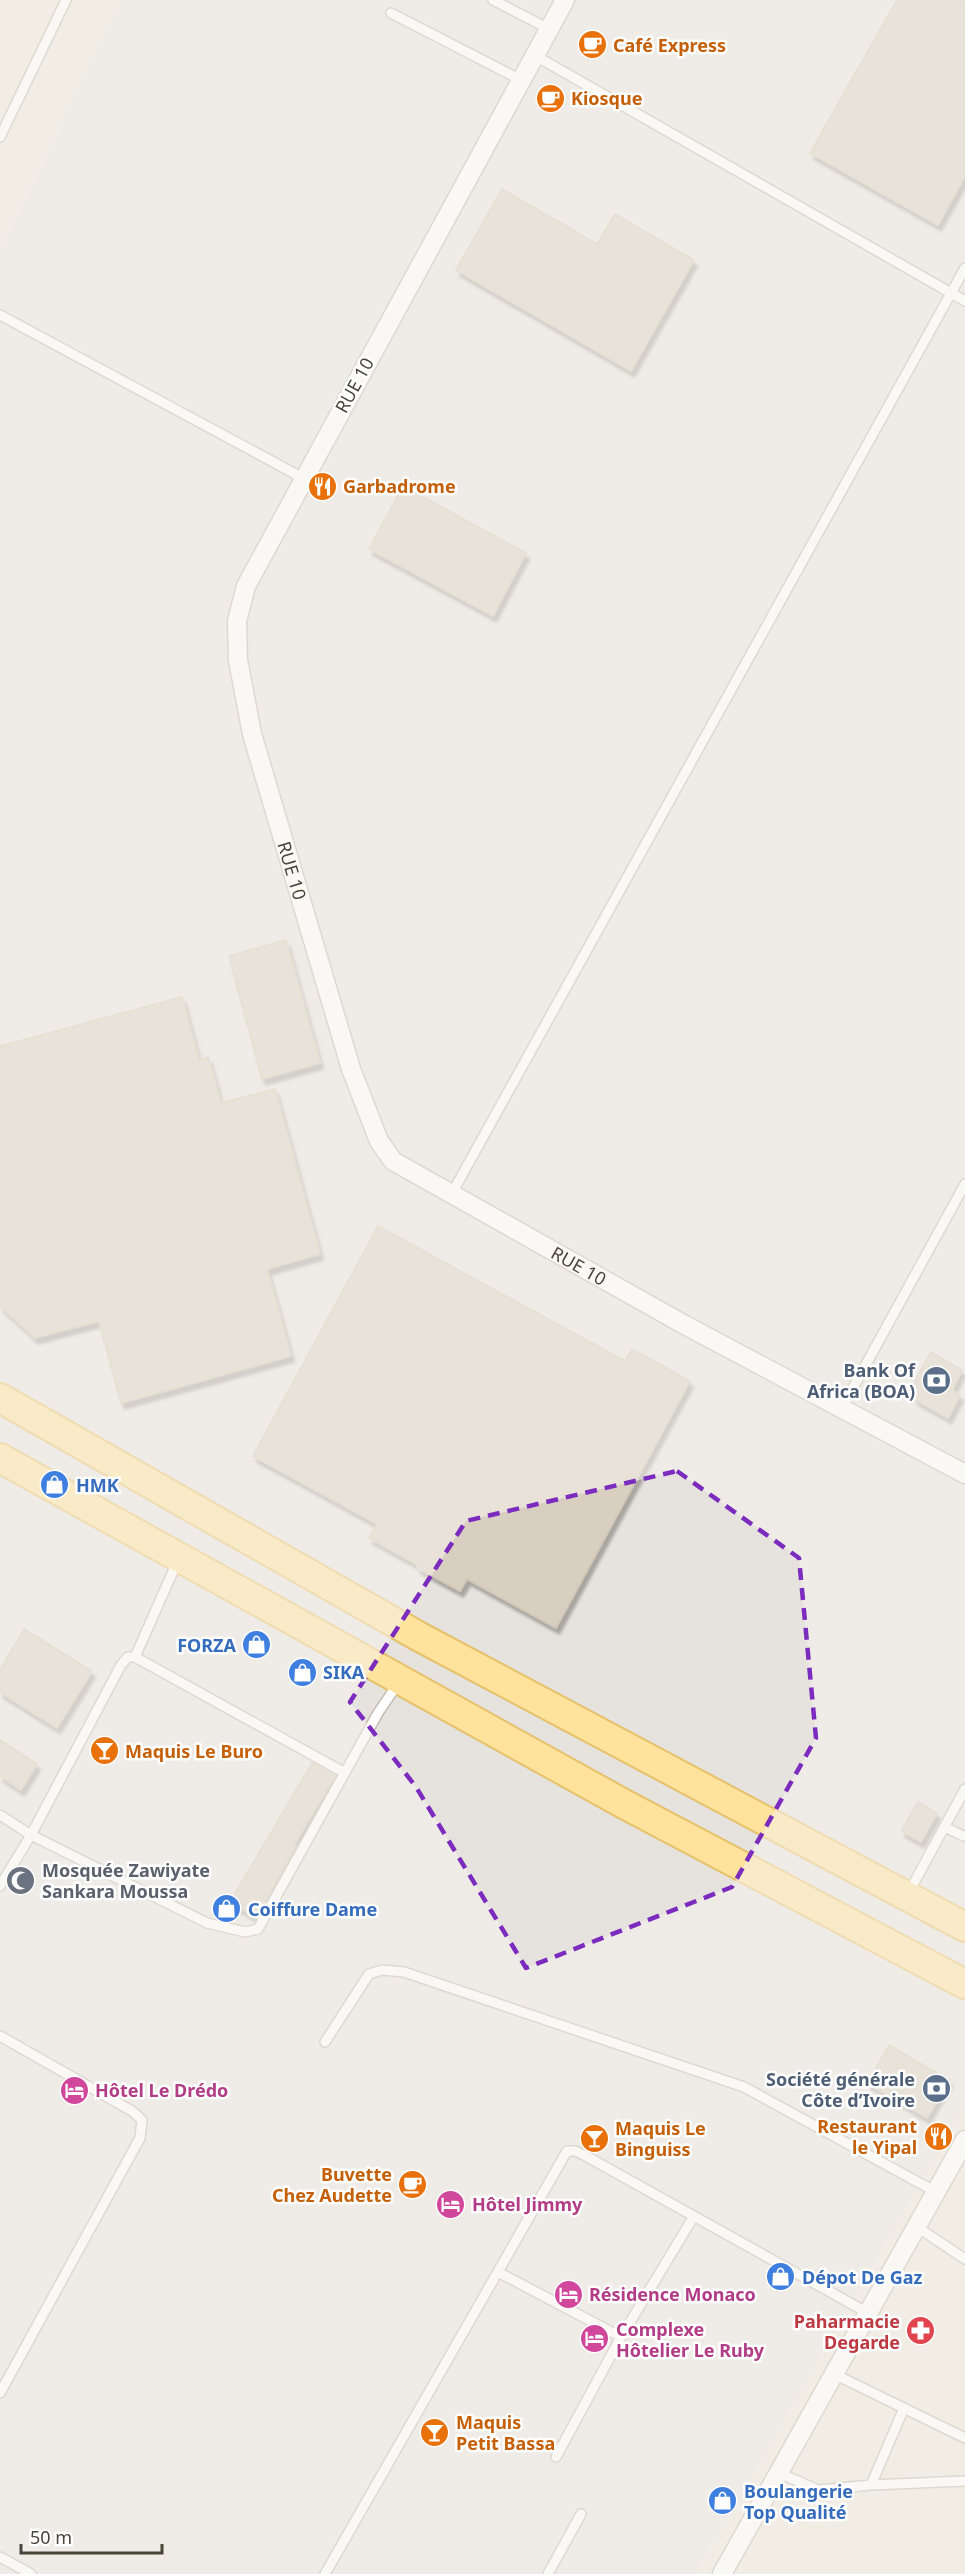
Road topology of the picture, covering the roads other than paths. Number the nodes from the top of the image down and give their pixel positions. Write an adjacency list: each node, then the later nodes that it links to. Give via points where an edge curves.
1 (66, 0): 8 (lane)
2 (493, 0): 5 (lane)
3 (565, 0): 5 (street, RUE 10)
4 (391, 13): 7 (lane)
5 (549, 29): 6 (street, RUE 10)
6 (534, 56): 7 (street, RUE 10); 10 (lane)
7 (521, 80): 13 (street, RUE 10)
8 (0, 137)
9 (965, 268): 10 (lane)
10 (951, 293): 11 (lane); 15 (lane)
11 (965, 301)
12 (0, 315): 13 (lane)
13 (303, 478): 15 (street, RUE 10, via 246,586 237,621 238,660 252,734 345,1047 379,1141 393,1161)
14 (965, 1184): 17 (lane)
15 (451, 1195): 17 (street, RUE 10)
16 (0, 1398): 30 (main road, via 418,1636)
17 (842, 1408): 19 (street, RUE 10)
18 (0, 1458): 20 (main road)
19 (965, 1474)
20 (179, 1558): 21 (lane); 22 (main road)
21 (135, 1657): 23 (lane); 27 (lane, via 121,1665)
22 (400, 1681): 23 (lane); 32 (main road)
23 (345, 1773): 27 (lane, via 258,1929 251,1932 207,1923)
24 (965, 1789): 26 (lane)
25 (0, 1815): 27 (lane)
26 (945, 1827): 28 (lane); 30 (lane)
27 (31, 1835): 29 (lane)
28 (963, 1836)
29 (0, 1886)
30 (907, 1896): 31 (main road)
31 (965, 1927)
32 (965, 1984)
33 (0, 2036): 44 (lane, via 132,2111 141,2120 140,2138)
34 (325, 2042): 36 (lane, via 369,1974 382,1970 404,1972 744,2087)
35 (965, 2140): 36 (street)
36 (936, 2192): 38 (street)
37 (694, 2216): 40 (lane, via 584,2155 567,2151); 41 (lane); 42 (lane)
38 (917, 2227): 39 (lane); 41 (street)
39 (965, 2259)
40 (498, 2272): 42 (lane); 54 (lane)
41 (868, 2313): 43 (street)
42 (621, 2337): 47 (lane)
43 (834, 2374): 45 (lane); 48 (street)
44 (0, 2393)
45 (904, 2408): 46 (lane); 50 (lane)
46 (965, 2438)
47 (556, 2457)
48 (779, 2473): 50 (lane, via 818,2490); 56 (street)
49 (965, 2481): 50 (lane)
50 (871, 2485)
51 (581, 2514): 55 (lane)
52 (0, 2557): 53 (lane)
53 (31, 2574)
54 (325, 2574)
55 (548, 2574)
56 (722, 2574)

